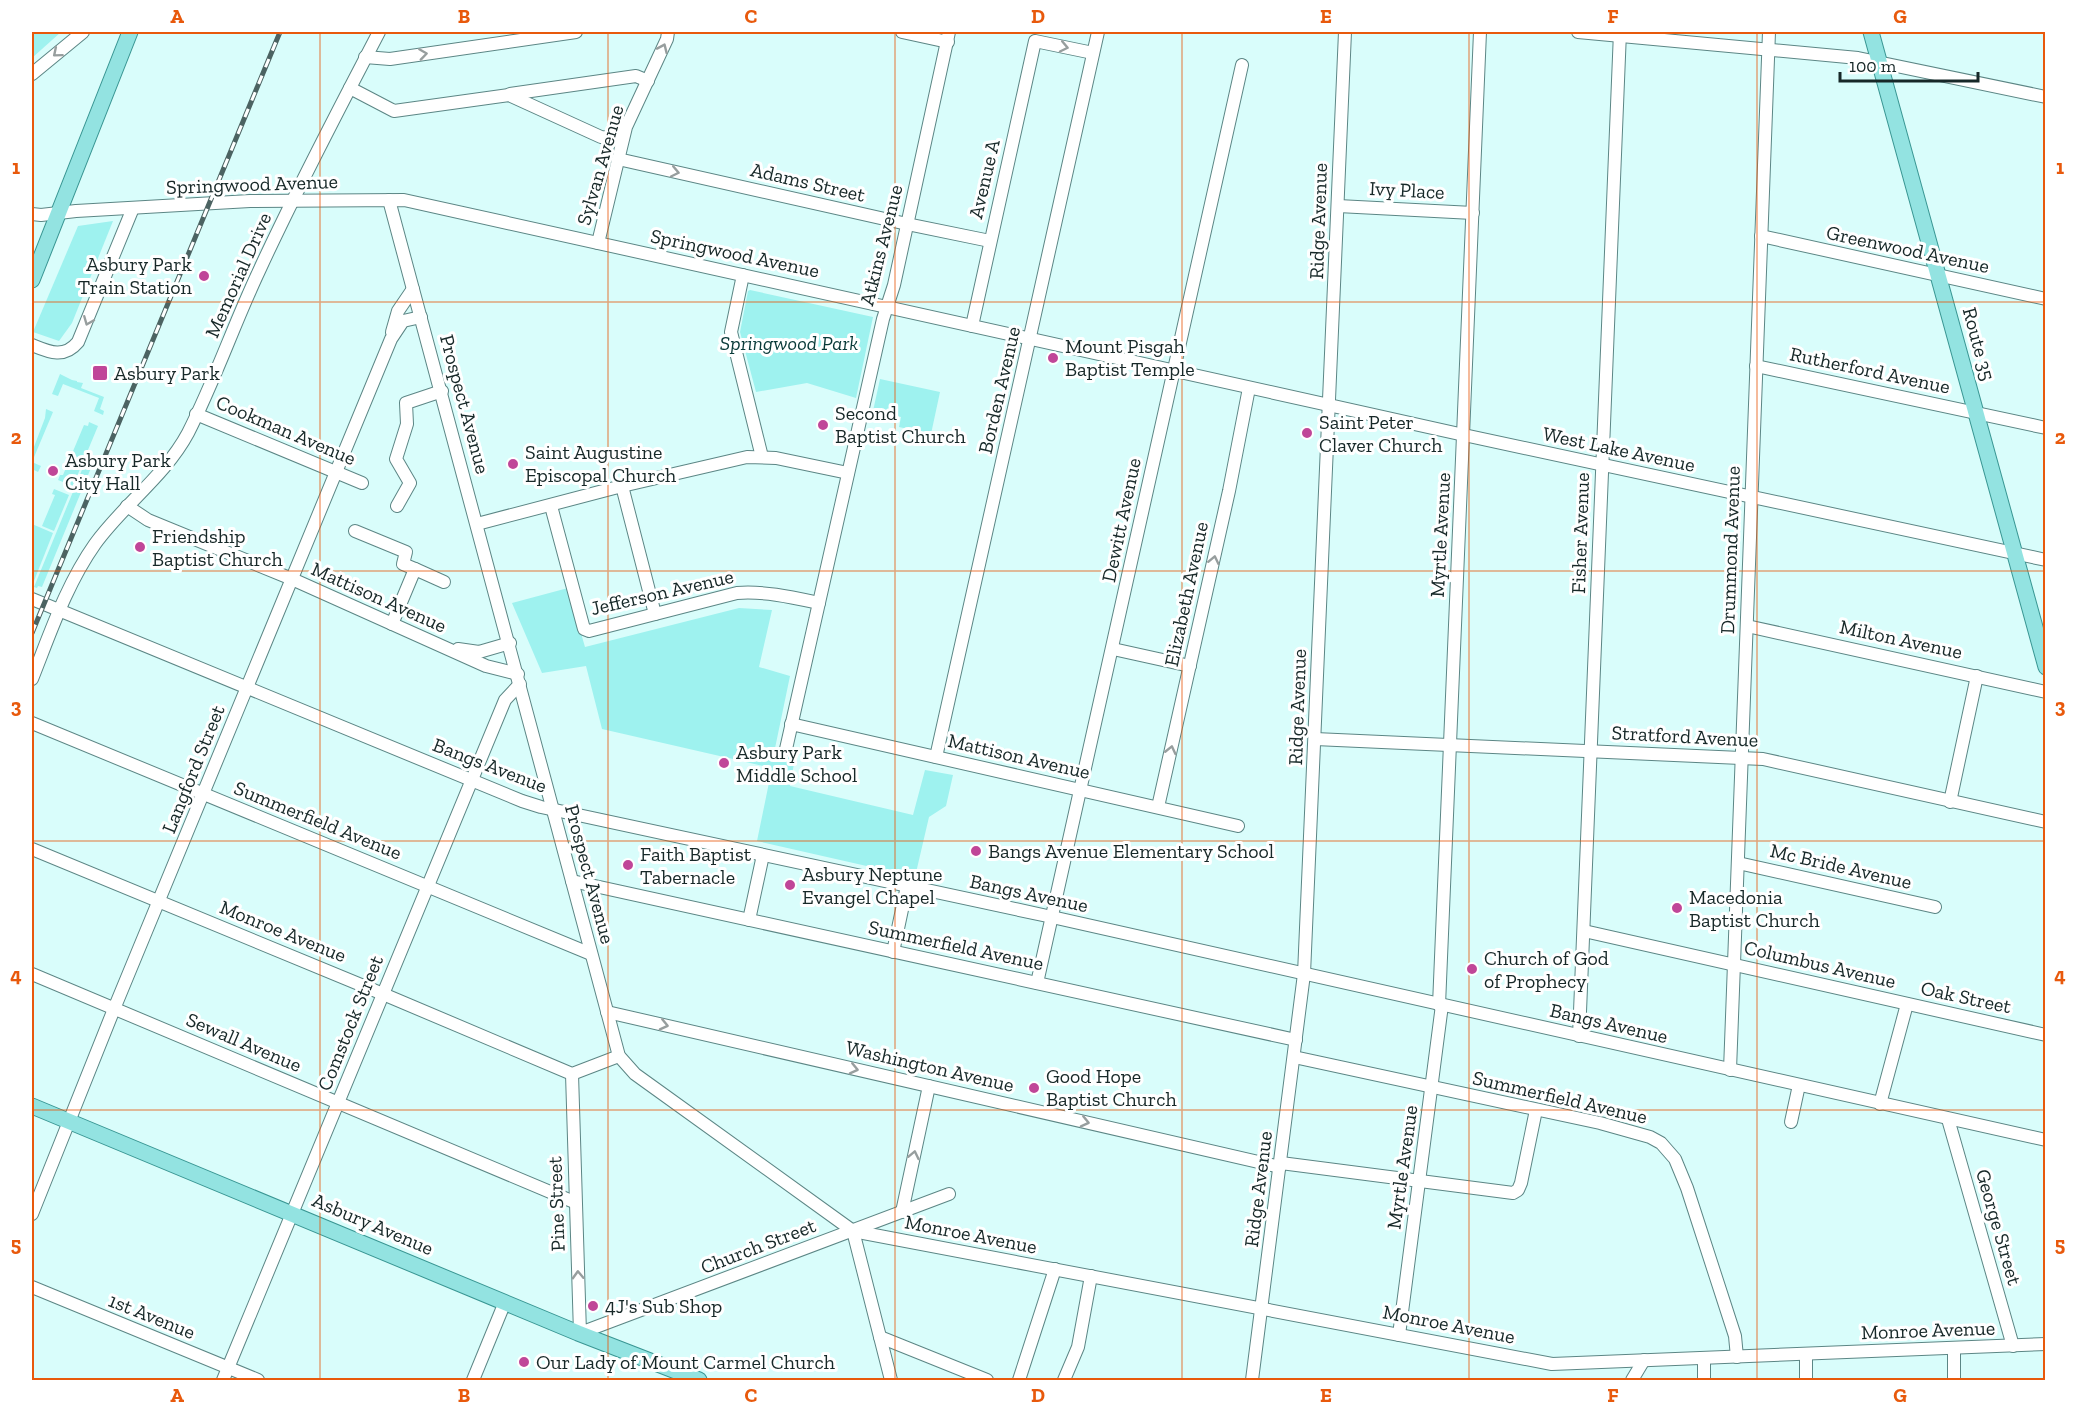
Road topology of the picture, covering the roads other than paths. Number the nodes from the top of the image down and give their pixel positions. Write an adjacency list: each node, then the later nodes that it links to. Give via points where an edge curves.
1 (83, 32): 20 (street, one-way to 20)
2 (130, 32): 33 (main road)
3 (379, 32): 17 (street, Memorial Drive)
4 (576, 32): 17 (street, one-way to 4, via 390,59)
5 (668, 32): 21 (street, Sylvan Avenue, one-way to 5)
6 (902, 32): 14 (street)
7 (1098, 32): 16 (street, Borden Avenue)
8 (1345, 32): 29 (street, Ridge Avenue)
9 (1480, 32): 31 (street, Myrtle Avenue)
10 (1578, 32): 13 (street)
11 (1769, 32): 15 (street, Drummond Avenue)
12 (1871, 32): 18 (main road, Route 35)
13 (1620, 34): 15 (street); 60 (street, Fisher Avenue)
14 (948, 37): 34 (street, Atkins Avenue)
15 (1768, 50): 18 (street); 35 (street, Drummond Avenue)
16 (1093, 53): 36 (street, Avenue A, one-way to 16, via 1035,41); 47 (street, Borden Avenue)
17 (365, 57): 22 (street, Memorial Drive)
18 (1880, 62): 24 (street); 39 (main road, Route 35)
19 (1242, 65): 50 (street, Dewitt Avenue)
20 (32, 74)
21 (648, 81): 23 (street, via 636,76); 25 (street, Sylvan Avenue)
22 (350, 88): 23 (street, via 394,111); 27 (street, Memorial Drive)
23 (508, 95): 25 (street, via 601,137)
24 (2046, 97)
25 (622, 140): 26 (street, Sylvan Avenue)
26 (618, 159): 34 (street, Adams Street, one-way to 34); 37 (street, Sylvan Avenue)
27 (294, 200): 28 (street, Springwood Avenue); 30 (street, Springwood Avenue); 55 (street, Memorial Drive)
28 (389, 200): 37 (street, Springwood Avenue, via 404,200); 41 (street, Prospect Avenue)
29 (1338, 206): 31 (street, Ivy Place); 53 (street, Ridge Avenue)
30 (133, 208): 33 (street, Springwood Avenue); 48 (street, one-way to 48, via 76,345 58,354)
31 (1473, 213): 58 (street, Myrtle Avenue)
32 (32, 214): 33 (street, Springwood Avenue)
33 (57, 214): 40 (main road)
34 (907, 224): 36 (street, Adams Street); 43 (street, Atkins Avenue)
35 (1761, 236): 39 (street, Greenwood Avenue); 49 (street, Drummond Avenue)
36 (990, 241): 45 (street, Avenue A)
37 (598, 243): 38 (street, Springwood Avenue)
38 (743, 275): 43 (street, Springwood Avenue); 59 (street, via 730,332)
39 (1938, 275): 42 (street, Greenwood Avenue); 54 (main road, Route 35)
40 (32, 280)
41 (413, 289): 44 (street, Prospect Avenue); 46 (street, Langford Street, via 398,311)
42 (2046, 299)
43 (887, 307): 45 (street, Springwood Avenue); 62 (street, Atkins Avenue)
44 (421, 317): 46 (street, Langford Street, via 404,321); 52 (street, Prospect Avenue)
45 (972, 326): 47 (street, Springwood Avenue)
46 (391, 339): 61 (street, Langford Street)
47 (1030, 339): 50 (street, Springwood Avenue); 98 (street, Borden Avenue)
48 (32, 345)
49 (1756, 366): 54 (street, Rutherford Avenue); 65 (street, Drummond Avenue)
50 (1174, 371): 51 (street, Springwood Avenue); 84 (street, Dewitt Avenue)
51 (1249, 388): 53 (street, Springwood Avenue); 85 (street, Elizabeth Avenue, one-way to 51)
52 (442, 391): 68 (street, via 406,403 407,424 396,459 410,483); 69 (street, Prospect Avenue)
53 (1329, 405): 56 (street, Springwood Avenue); 94 (street, Ridge Avenue)
54 (1976, 413): 57 (street, Rutherford Avenue); 71 (main road, Route 35)
55 (196, 414): 61 (street, Cookman Avenue); 66 (street, Memorial Drive, via 176,452)
56 (1395, 420): 58 (street, West Lake Avenue)
57 (2046, 428)
58 (1464, 435): 60 (street, West Lake Avenue); 95 (street, Myrtle Avenue)
59 (762, 457): 62 (street); 64 (street, via 732,460)
60 (1603, 465): 65 (street, West Lake Avenue); 97 (street, Fisher Avenue)
61 (336, 472): 63 (street, Cookman Avenue); 74 (street, Langford Street)
62 (848, 473): 77 (street, Atkins Avenue)
63 (362, 483)
64 (622, 486): 67 (street); 79 (street)
65 (1751, 498): 71 (street, West Lake Avenue); 81 (street, Drummond Avenue)
66 (127, 506): 74 (street, Mattison Avenue, via 148,520); 78 (street, Memorial Drive, via 95,545)
67 (551, 506): 69 (street); 79 (street, Jefferson Avenue, via 584,629 589,632)
68 (397, 507)
69 (477, 524): 82 (street, Prospect Avenue)
70 (355, 531): 73 (street, via 406,552 403,564)
71 (2015, 554): 72 (street, West Lake Avenue); 86 (main road, Route 35)
72 (2046, 560)
73 (415, 569): 75 (street); 80 (street)
74 (292, 579): 80 (street, Mattison Avenue); 90 (street, Langford Street)
75 (444, 582)
76 (32, 599): 78 (street, Bangs Avenue)
77 (819, 603): 79 (street, Jefferson Avenue, via 754,592 722,596); 93 (street, Atkins Avenue)
78 (60, 610): 88 (street, Memorial Drive); 90 (street, Bangs Avenue)
79 (655, 614)
80 (392, 624): 83 (street, Mattison Avenue)
81 (1747, 626): 87 (street, Milton Avenue); 99 (street, Drummond Avenue)
82 (510, 643): 83 (street, via 479,652); 89 (street, Prospect Avenue)
83 (443, 647): 89 (street, Mattison Avenue)
84 (1113, 649): 85 (street); 101 (street, Dewitt Avenue)
85 (1190, 666): 104 (street, Elizabeth Avenue, one-way to 85)
86 (2046, 667)
87 (1977, 676): 91 (street, Milton Avenue); 103 (street)
88 (32, 679)
89 (519, 679): 100 (street, Comstock Street, via 505,700); 105 (street, Prospect Avenue)
90 (248, 687): 100 (street, Bangs Avenue); 102 (street, Langford Street)
91 (2046, 692)
92 (32, 723): 102 (street, Summerfield Avenue)
93 (791, 724): 96 (street, Atkins Avenue); 98 (street, Mattison Avenue)
94 (1315, 739): 95 (street, Stratford Avenue); 123 (street, Ridge Avenue)
95 (1450, 744): 97 (street, Stratford Avenue); 127 (street, Myrtle Avenue)
96 (786, 749)
97 (1590, 750): 99 (street, Stratford Avenue); 118 (street, Fisher Avenue)
98 (936, 757): 101 (street, Mattison Avenue)
99 (1742, 758): 103 (street, Stratford Avenue, via 1763,759); 110 (street, Drummond Avenue)
100 (472, 780): 105 (street, Bangs Avenue); 112 (street, Comstock Street)
101 (1080, 790): 104 (street, Mattison Avenue); 116 (street, Dewitt Avenue)
102 (204, 794): 112 (street, Summerfield Avenue); 114 (street, Langford Street)
103 (1950, 802): 106 (street, Stratford Avenue)
104 (1158, 807): 107 (street, Mattison Avenue)
105 (552, 809): 109 (street, Bangs Avenue); 111 (street, Prospect Avenue)
106 (2046, 822)
107 (1238, 826)
108 (32, 849): 114 (street, Monroe Avenue)
109 (763, 855): 113 (street, Bangs Avenue); 117 (street)
110 (1738, 863): 115 (street, Mc Bride Avenue); 121 (street, Drummond Avenue)
111 (572, 881): 117 (street, Summerfield Avenue); 120 (street, Prospect Avenue)
112 (428, 886): 120 (street, Summerfield Avenue); 125 (street, Comstock Street)
113 (907, 886): 116 (street, Bangs Avenue); 119 (street)
114 (159, 901): 125 (street, Monroe Avenue); 128 (street, Langford Street)
115 (1935, 907)
116 (1052, 917): 123 (street, Bangs Avenue); 124 (street, Dewitt Avenue)
117 (749, 920): 119 (street, Summerfield Avenue)
118 (1584, 931): 121 (street, Columbus Avenue); 131 (street, Fisher Avenue)
119 (893, 951): 124 (street, Summerfield Avenue)
120 (591, 954): 129 (street, Prospect Avenue)
121 (1734, 965): 126 (street, Columbus Avenue); 135 (street, Drummond Avenue)
122 (32, 974): 128 (street, Sewall Avenue)
123 (1305, 974): 127 (street, Bangs Avenue); 132 (street, Ridge Avenue)
124 (1037, 983): 132 (street, Summerfield Avenue)
125 (383, 994): 136 (street, Monroe Avenue); 140 (street, Comstock Street)
126 (1907, 1004): 130 (street, Oak Street); 141 (street, Oak Street)
127 (1441, 1005): 131 (street, Bangs Avenue); 139 (street, Myrtle Avenue)
128 (114, 1009): 140 (street, Sewall Avenue); 145 (street, Langford Street)
129 (607, 1012): 133 (street, Prospect Avenue); 138 (street, Washington Avenue, one-way to 138)
130 (2046, 1035)
131 (1579, 1036): 135 (street, Bangs Avenue)
132 (1296, 1040): 134 (street, Ridge Avenue)
133 (619, 1056): 136 (street); 155 (street, Prospect Avenue, via 634,1074)
134 (1294, 1057): 139 (street, Summerfield Avenue); 148 (street, Ridge Avenue)
135 (1730, 1070): 137 (street, Bangs Avenue)
136 (572, 1074): 151 (street, Pine Street)
137 (1799, 1085): 141 (street, Bangs Avenue); 146 (street)
138 (929, 1086): 148 (street, Washington Avenue, one-way to 148); 153 (street, one-way to 138)
139 (1432, 1088): 143 (street, Summerfield Avenue); 149 (street, Myrtle Avenue)
140 (338, 1102): 151 (street, Sewall Avenue); 152 (street, Comstock Street)
141 (1880, 1104): 144 (street, Bangs Avenue)
142 (32, 1106): 145 (main road, Asbury Avenue)
143 (1536, 1110): 149 (street, Washington Avenue, via 1518,1190); 168 (street, Summerfield Avenue, via 1650,1137 1668,1149 1687,1188 1735,1336)
144 (1948, 1119): 147 (street, Bangs Avenue); 165 (street, George Street)
145 (69, 1121): 152 (main road, Asbury Avenue); 154 (street, Langford Street)
146 (1791, 1122)
147 (2046, 1140)
148 (1280, 1165): 149 (street, Washington Avenue); 160 (street, Ridge Avenue)
149 (1419, 1181): 162 (street, Myrtle Avenue)
150 (949, 1194): 153 (street, Church Street)
151 (574, 1202): 161 (street, Pine Street, one-way to 151)
152 (292, 1212): 159 (main road, Asbury Avenue); 171 (street, Comstock Street)
153 (902, 1212): 155 (street, Church Street)
154 (32, 1214)
155 (853, 1231): 156 (street, Monroe Avenue); 161 (street, Church Street); 163 (street)
156 (1055, 1269): 157 (street, Monroe Avenue); 179 (street)
157 (1091, 1276): 160 (street, Monroe Avenue); 180 (street, via 1078,1347)
158 (32, 1287): 171 (street, 1st Avenue)
159 (505, 1302): 161 (main road, Asbury Avenue); 175 (street)
160 (1262, 1309): 162 (street, Monroe Avenue); 181 (street, Ridge Avenue)
161 (580, 1333): 172 (main road, Asbury Avenue)
162 (1399, 1335): 170 (street, Monroe Avenue, via 1552,1364)
163 (880, 1337): 177 (street); 178 (street)
164 (2046, 1344): 165 (street, Monroe Avenue)
165 (2013, 1346): 166 (street, Monroe Avenue)
166 (1954, 1348): 167 (street, Monroe Avenue); 185 (street)
167 (1806, 1354): 168 (street, Monroe Avenue); 184 (street)
168 (1737, 1357): 169 (street, Monroe Avenue)
169 (1704, 1358): 170 (street, Monroe Avenue); 183 (street)
170 (1644, 1360): 182 (street)
171 (228, 1368): 173 (street, Comstock Street); 174 (street, 1st Avenue)
172 (676, 1376): 176 (main road, Asbury Avenue)
173 (223, 1380)
174 (258, 1380)
175 (473, 1380)
176 (699, 1380)
177 (891, 1380)
178 (987, 1380)
179 (1018, 1380)
180 (1064, 1380)
181 (1252, 1380)
182 (1632, 1380)
183 (1704, 1380)
184 (1806, 1380)
185 (1954, 1380)

